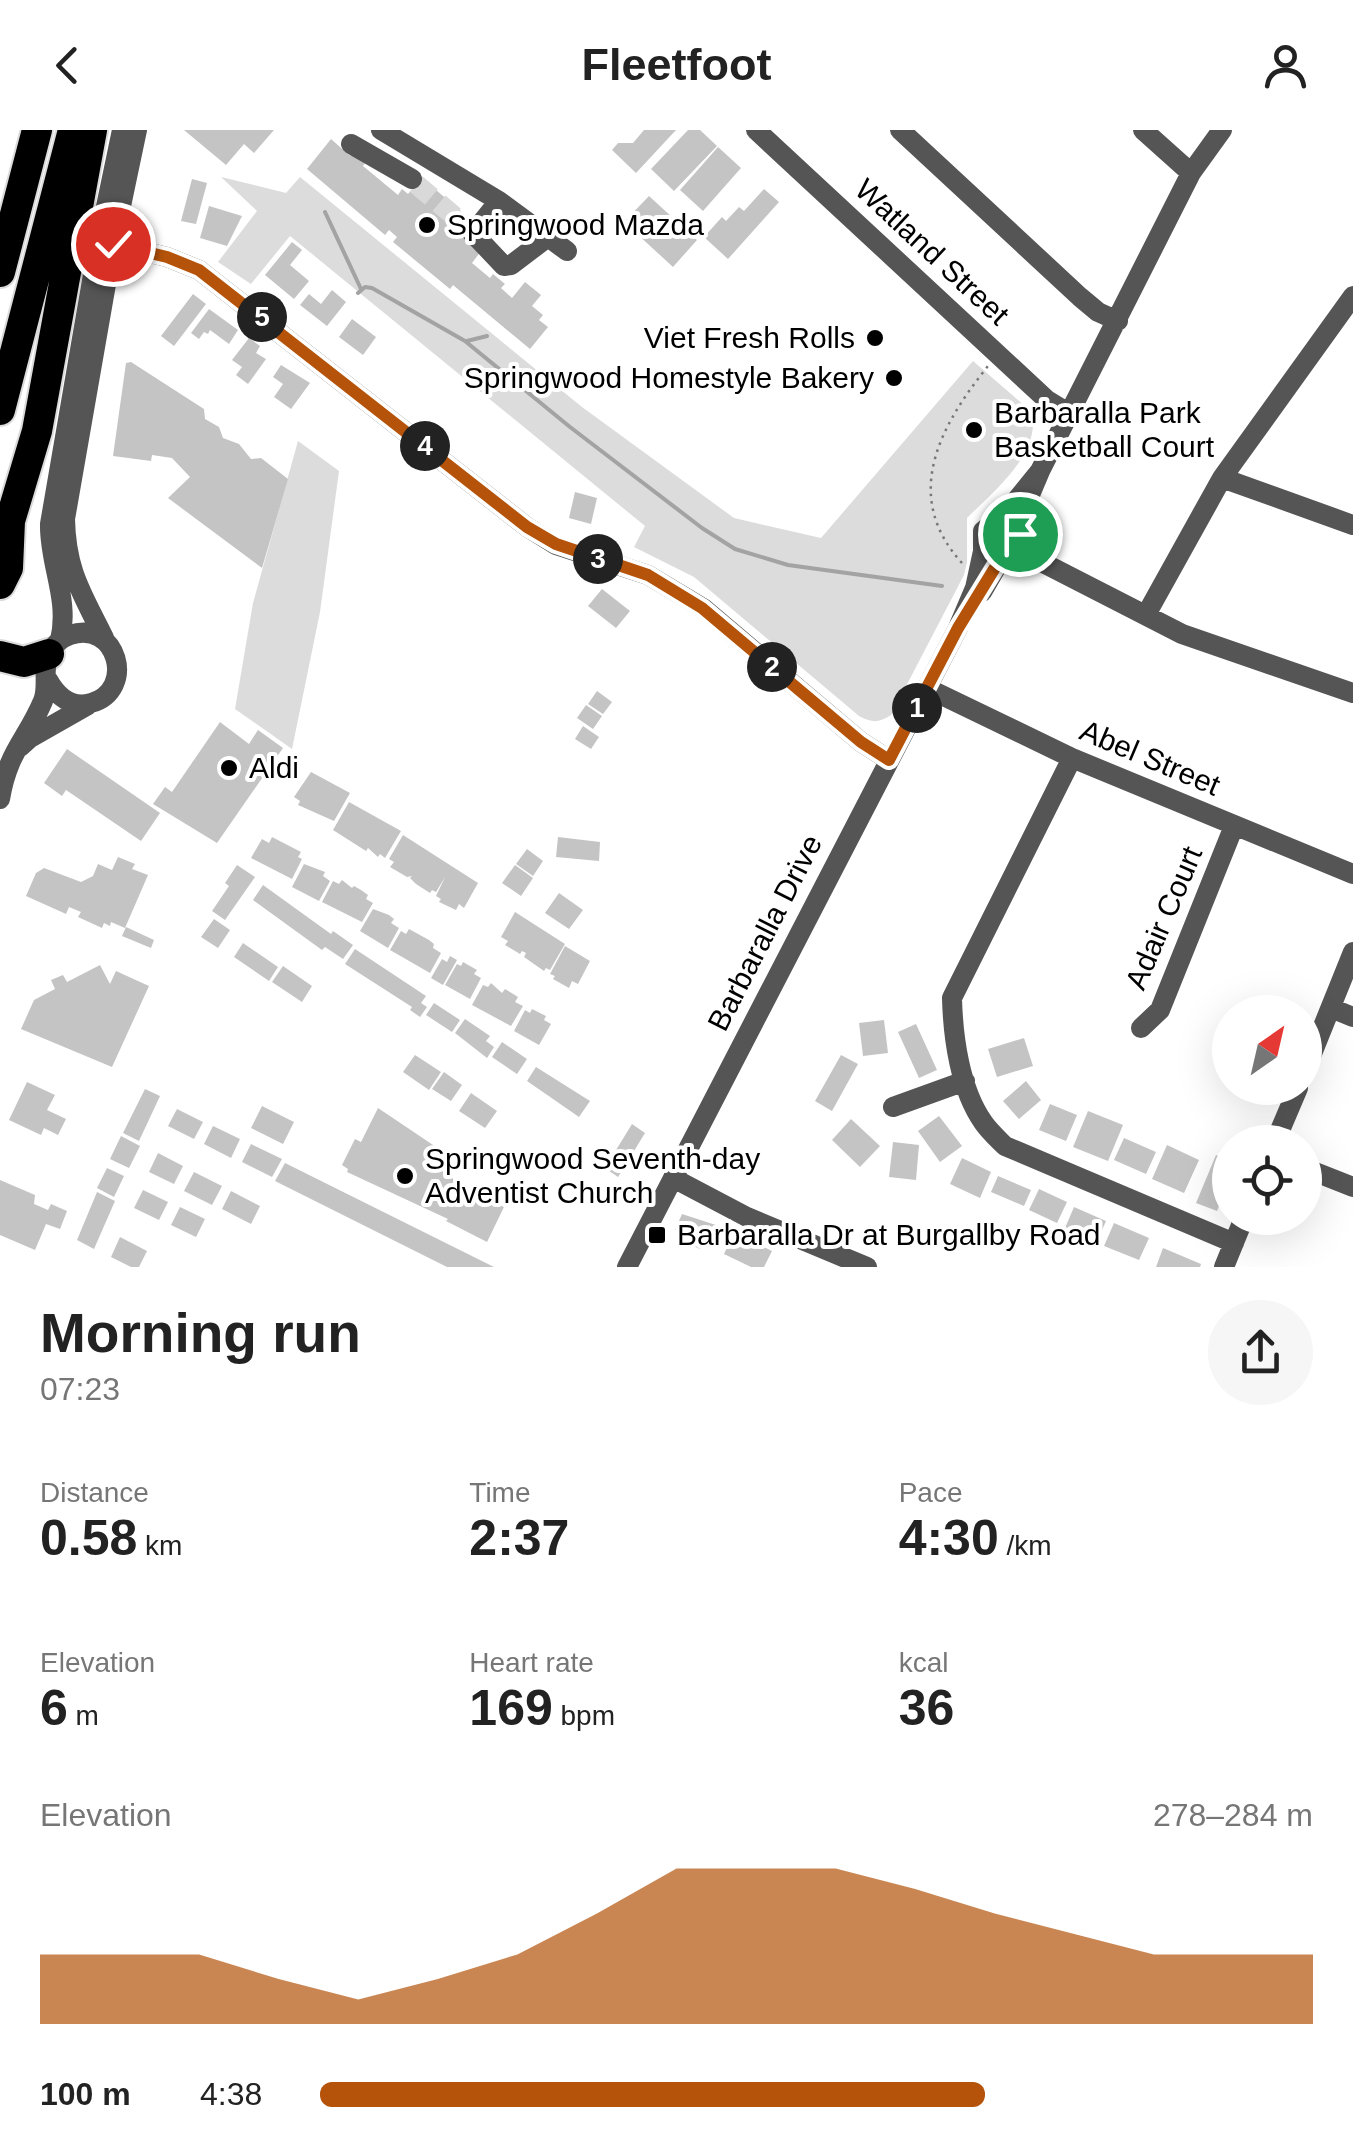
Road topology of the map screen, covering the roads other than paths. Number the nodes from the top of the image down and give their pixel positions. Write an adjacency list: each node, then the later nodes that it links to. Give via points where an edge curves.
1 (37, 130): 18 (highway)
2 (73, 130): 21 (highway)
3 (92, 130): 28 (highway, via 37,431 10,521 8,568)
4 (122, 130): 32 (street, via 50,524 64,606)
5 (138, 130): 16 (street)
6 (380, 130): 12 (street)
7 (756, 130): 22 (street, Watland Street, via 1047,400)
8 (900, 130): 20 (street, via 1080,297)
9 (1143, 130): 13 (street)
10 (1222, 130): 13 (street, Barbaralla Drive)
11 (350, 144): 12 (street, via 414,182 409,170)
12 (416, 151): 14 (street)
13 (1191, 173): 20 (street, Barbaralla Drive)
14 (500, 202): 15 (street); 15 (street, via 470,229 504,266)
15 (548, 236): 17 (street)
16 (113, 244): 30 (street, via 65,519 71,573); 38 (street, via 199,270 527,527 678,591)
17 (567, 250)
18 (0, 272)
19 (1353, 296): 24 (street)
20 (1118, 321): 22 (street, Barbaralla Drive)
21 (0, 410)
22 (1070, 414): 23 (street, Barbaralla Drive)
23 (1040, 472): 25 (street, Barbaralla Drive); 27 (street, Barbaralla Drive)
24 (1222, 478): 26 (street); 29 (street)
25 (994, 522): 27 (street, Barbaralla Drive, via 983,531); 27 (street, via 1012,524)
26 (1353, 525)
27 (1006, 549): 29 (street); 33 (street, Barbaralla Drive, via 975,588)
28 (0, 584)
29 (1146, 613): 34 (street, via 1182,634)
30 (104, 638): 32 (street, via 86,633); 35 (street, via 118,672 104,698)
31 (0, 656): 32 (highway, via 24,662)
32 (52, 658): 35 (street, via 54,692 67,702); 36 (street, via 40,708)
33 (927, 688): 37 (street, Abel Street); 38 (street, Barbaralla Drive)
34 (1353, 693)
35 (90, 704): 36 (street)
36 (11, 755): 39 (street)
37 (1072, 758): 40 (street, Abel Street); 47 (street, via 952,998)
38 (889, 760): 50 (street, Barbaralla Drive)
39 (0, 799)
40 (1234, 826): 41 (street, Abel Street); 45 (street, Adair Court, via 1160,1010)
41 (1353, 874)
42 (1353, 952): 43 (street)
43 (1331, 1008): 44 (street); 46 (street)
44 (1353, 1017)
45 (1141, 1028)
46 (1322, 1029)
47 (966, 1081): 48 (street); 53 (street, via 982,1122 1005,1146)
48 (893, 1107)
49 (1322, 1175): 51 (street)
50 (674, 1178): 54 (street); 55 (street, Barbaralla Drive)
51 (1353, 1188)
52 (1237, 1235): 53 (street)
53 (1234, 1243): 57 (street)
54 (818, 1258): 56 (street)
55 (627, 1267)
56 (867, 1267)
57 (1224, 1267)

